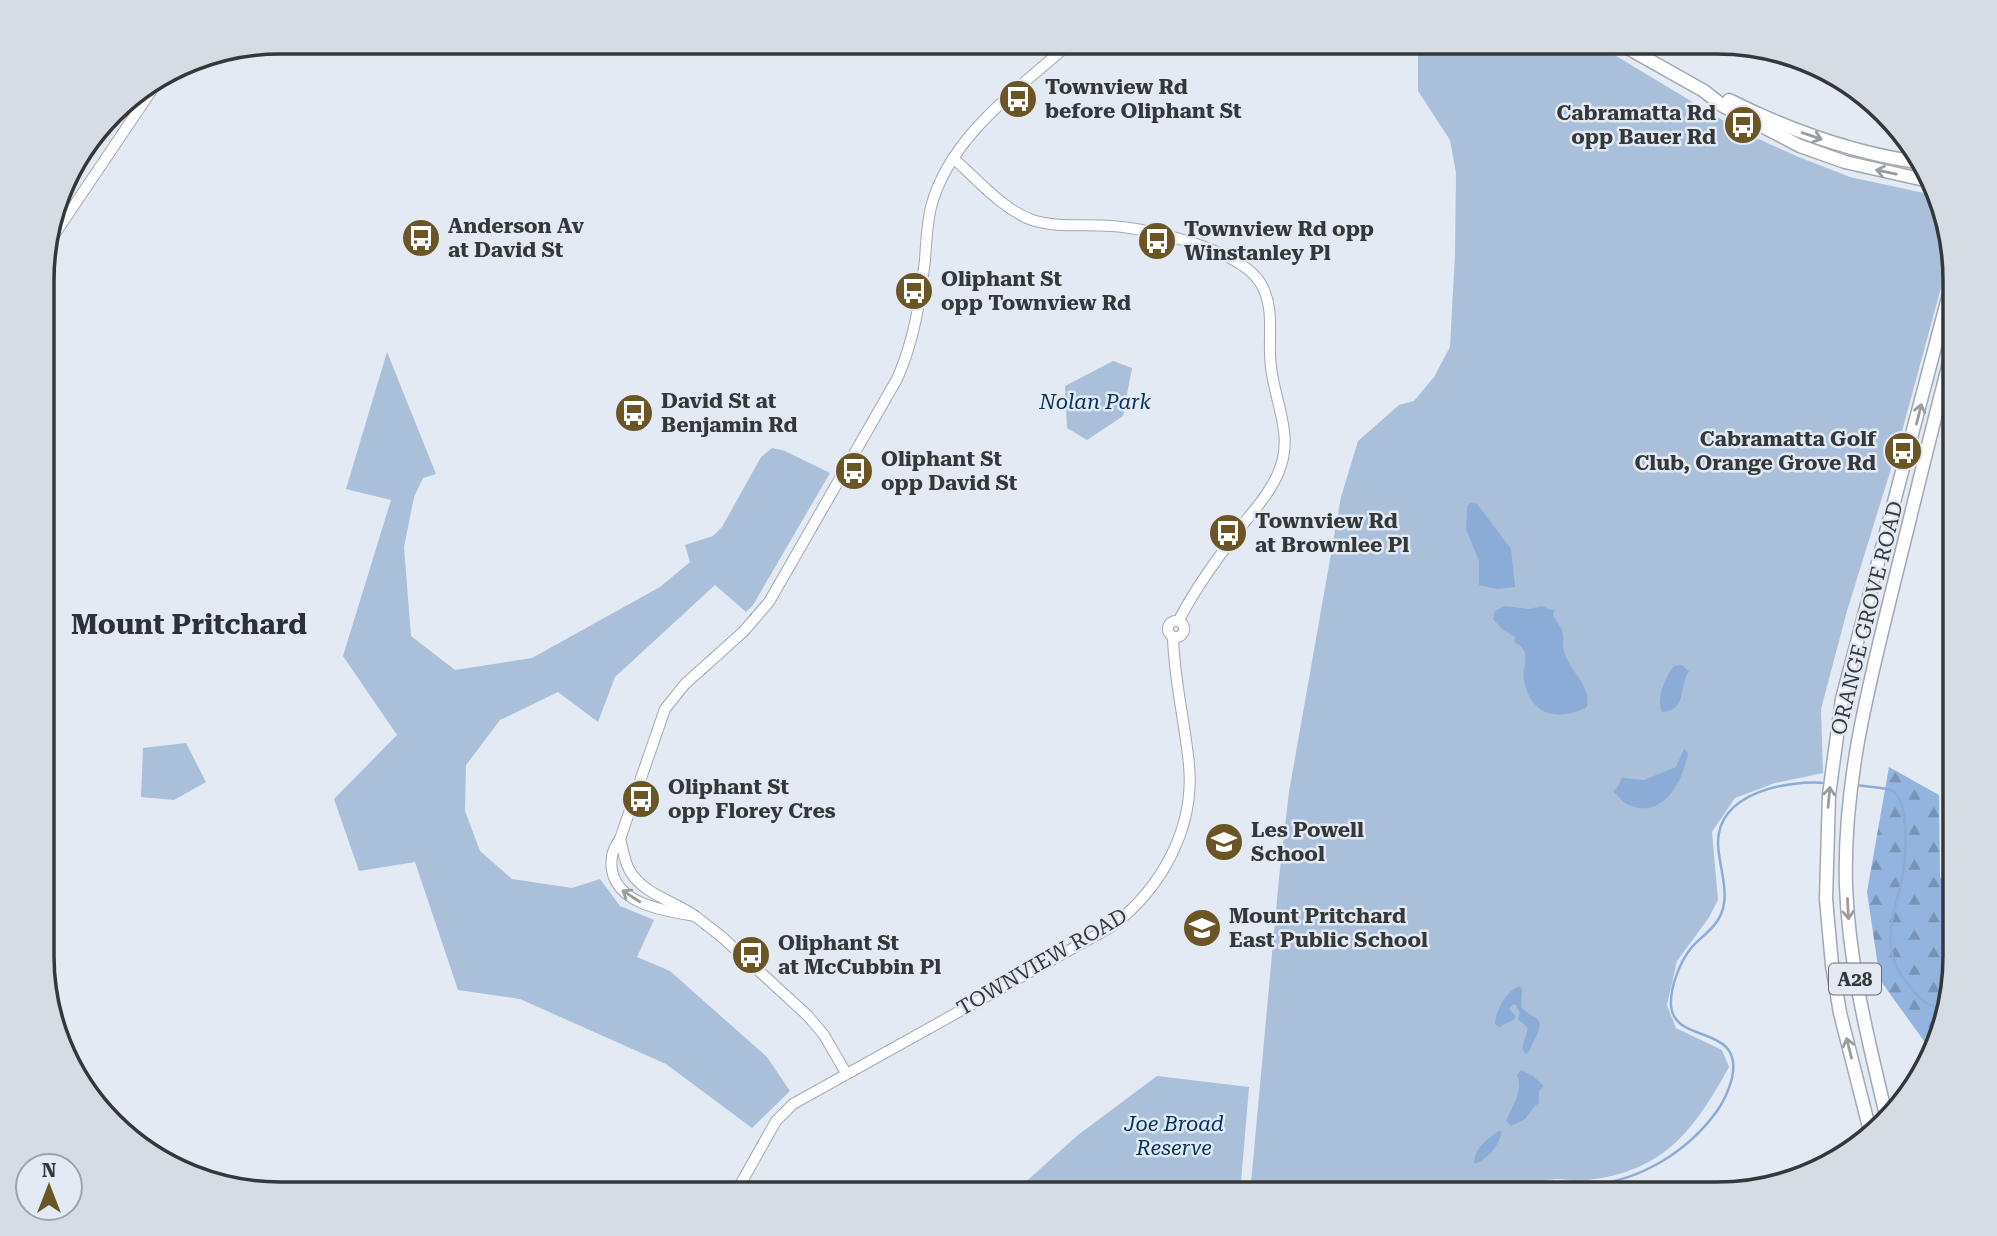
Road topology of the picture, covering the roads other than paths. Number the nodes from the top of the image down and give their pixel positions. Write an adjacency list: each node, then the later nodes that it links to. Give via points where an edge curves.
1 (1058, 54): 5 (street, via 982,123)
2 (1638, 54): 3 (main road)
3 (1704, 91): 6 (main road, one-way to 6, via 1835,144); 7 (main road, one-way to 3, via 1822,155 1745,118)
4 (147, 98): 8 (street)
5 (953, 158): 11 (street, via 931,207 916,324 897,379 769,602 665,709); 13 (street, TOWNVIEW ROAD, via 1025,217 1052,224 1115,226 1185,240 1253,273 1270,307 1271,369 1286,435 1283,460 1272,485 1196,588 1179,620 1171,623 1189,796 1177,841 1155,884 1111,927)
6 (1908, 160)
7 (1919, 179)
8 (61, 224)
9 (1942, 320): 15 (main road, ORANGE GROVE ROAD / A28, one-way to 9, via 1832,965 1826,899 1829,795 1842,699)
10 (1942, 392): 14 (main road, ORANGE GROVE ROAD / A28, one-way to 14, via 1868,686 1849,797 1846,885 1853,963)
11 (620, 839): 12 (street, via 636,879); 12 (street, one-way to 11, via 651,905 624,892 612,868 612,852)
12 (695, 916): 13 (street, via 808,1016)
13 (846, 1073): 16 (street, TOWNVIEW ROAD, via 782,1113)
14 (1884, 1108)
15 (1868, 1124)
16 (742, 1182)

